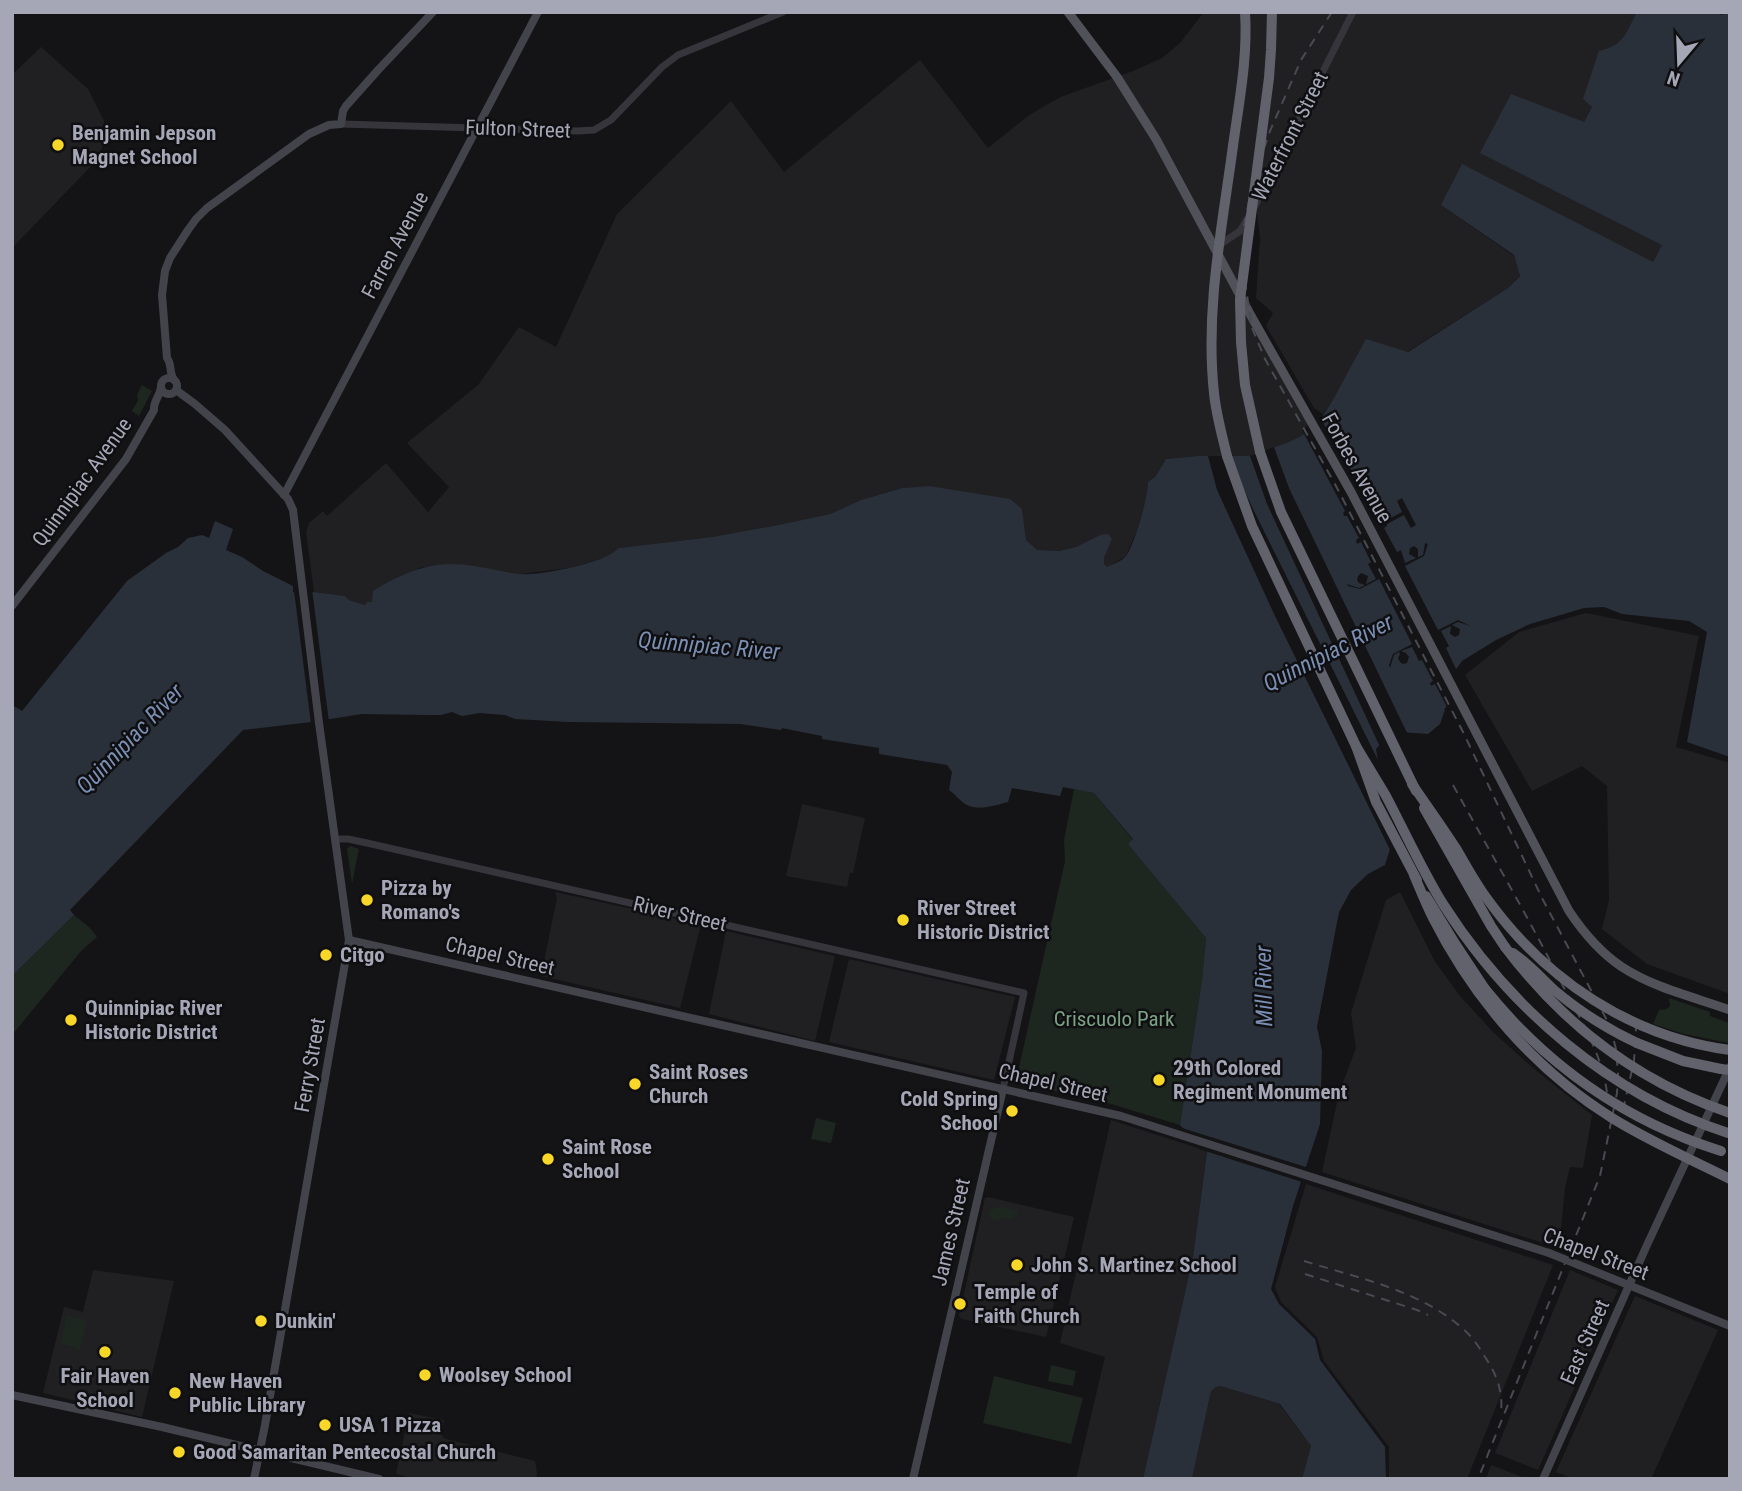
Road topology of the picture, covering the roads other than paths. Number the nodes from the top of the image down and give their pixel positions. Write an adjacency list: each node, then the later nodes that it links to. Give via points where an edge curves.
1 (433, 12): 8 (main road, via 346,106)
2 (538, 12): 9 (main road, Farren Avenue)
3 (783, 12): 9 (street, Fulton Street, via 678,55 611,120 594,130)
4 (1068, 12): 10 (main road, Forbes Avenue, via 1143,117)
5 (1245, 12): 18 (highway, bridge, via 1243,74 1213,295 1214,394 1227,456 1252,526)
6 (1272, 12): 19 (highway, bridge, via 1269,78 1240,300 1245,385 1260,452 1281,512)
7 (1353, 12): 10 (street, Waterfront Street, via 1244,225)
8 (341, 124): 9 (street, Fulton Street); 11 (main road, Quinnipiac Avenue, via 309,134 196,219 170,257 163,278)
9 (477, 128): 16 (main road, Farren Avenue)
10 (1214, 248): 25 (main road, Forbes Avenue, via 1351,492 1576,921 1625,969)
11 (167, 358): 12 (main road, Quinnipiac Avenue); 13 (main road, Quinnipiac Avenue)
12 (174, 380): 13 (main road, via 168,378); 14 (main road)
13 (162, 384): 14 (main road, via 164,393); 15 (main road, Quinnipiac Avenue)
14 (173, 392): 15 (main road, Quinnipiac Avenue); 16 (main road, via 225,430)
15 (154, 410): 17 (main road, Quinnipiac Avenue, via 126,459)
16 (284, 495): 20 (main road, Ferry Street, via 293,510)
17 (12, 606)
18 (1356, 746): 21 (highway, bridge, via 1376,802); 30 (highway, bridge, via 1443,903 1517,999 1570,1047 1630,1089 1672,1112)
19 (1412, 785): 23 (highway, bridge); 26 (highway, bridge, via 1498,913 1567,982 1645,1028)
20 (336, 839): 22 (main road, Ferry Street); 24 (street, River Street)
21 (1414, 875): 31 (highway, bridge, via 1480,982 1537,1045 1583,1083 1630,1113); 32 (highway, bridge, via 1433,918 1472,983 1535,1057 1610,1117)
22 (349, 940): 28 (main road, Chapel Street); 36 (main road, Ferry Street)
23 (1505, 947): 27 (highway, bridge, via 1612,1031 1660,1053); 29 (highway, bridge, via 1551,1002 1606,1049 1667,1087)
24 (1024, 993): 28 (street, James Street)
25 (1730, 1010)
26 (1730, 1050)
27 (1727, 1069): 33 (main road, East Street)
28 (1003, 1089): 33 (main road, Chapel Street, bridge, via 1121,1116 1549,1253); 40 (main road, James Street)
29 (1730, 1113)
30 (1730, 1134)
31 (1730, 1153)
32 (1730, 1179)
33 (1629, 1285): 34 (main road, Chapel Street); 37 (main road, East Street)
34 (1730, 1326)
35 (12, 1395): 36 (main road)
36 (259, 1450): 38 (main road, Ferry Street); 39 (main road)
37 (1544, 1478)
38 (254, 1479)
39 (379, 1479)
40 (913, 1479)

